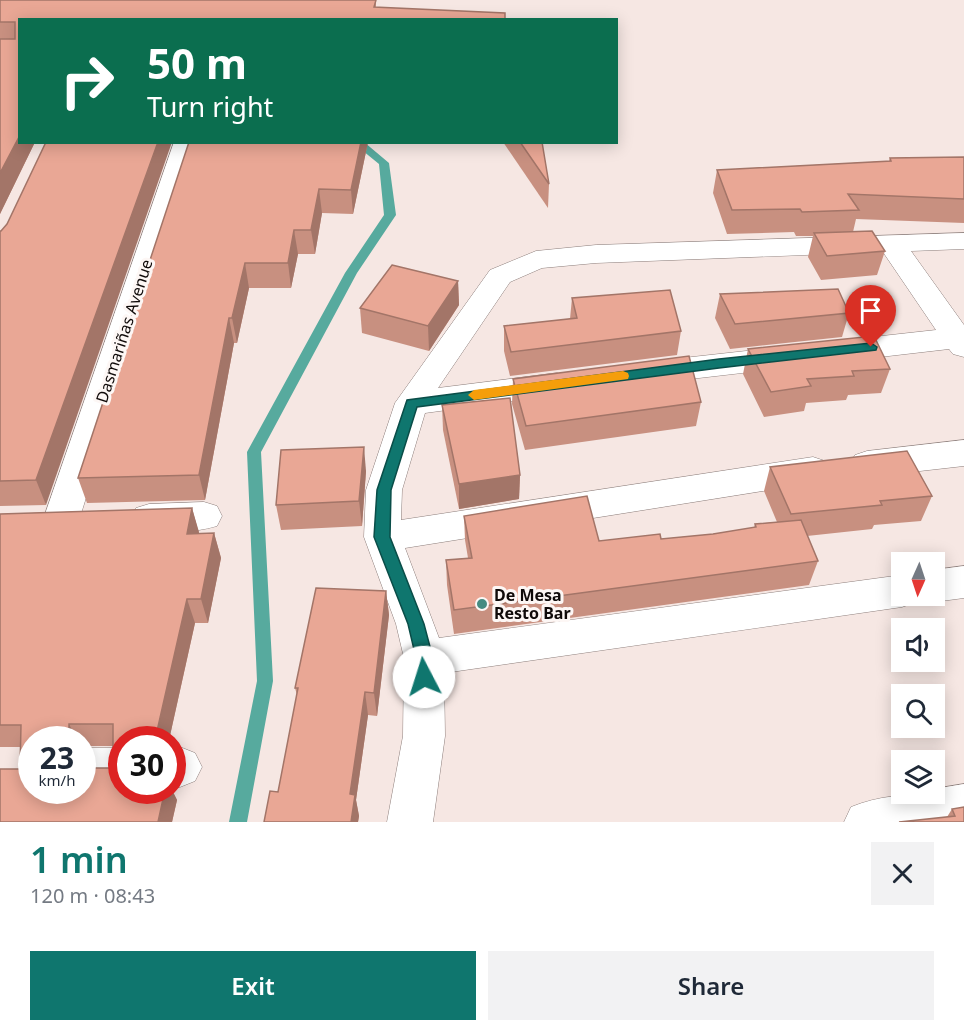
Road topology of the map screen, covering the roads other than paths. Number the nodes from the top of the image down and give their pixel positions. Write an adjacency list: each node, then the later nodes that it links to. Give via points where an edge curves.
1 (232, 0): 2 (street); 3 (street)
2 (151, 1)
3 (228, 18)
4 (186, 144): 12 (street, Dasmariñas Avenue, via 45,520)
5 (964, 242): 6 (street)
6 (891, 244): 7 (street); 10 (street, via 596,254 536,260 500,276)
7 (961, 342): 8 (street)
8 (624, 376)
9 (589, 380): 10 (street)
10 (411, 403): 13 (street, via 384,490)
11 (964, 453): 13 (street, via 777,474)
12 (204, 516)
13 (382, 537): 17 (street, via 416,624)
14 (964, 582): 15 (street)
15 (945, 585)
16 (891, 593): 17 (street)
17 (424, 658): 19 (street, via 424,736)
18 (964, 805): 20 (street)
19 (410, 822)
20 (867, 822)

